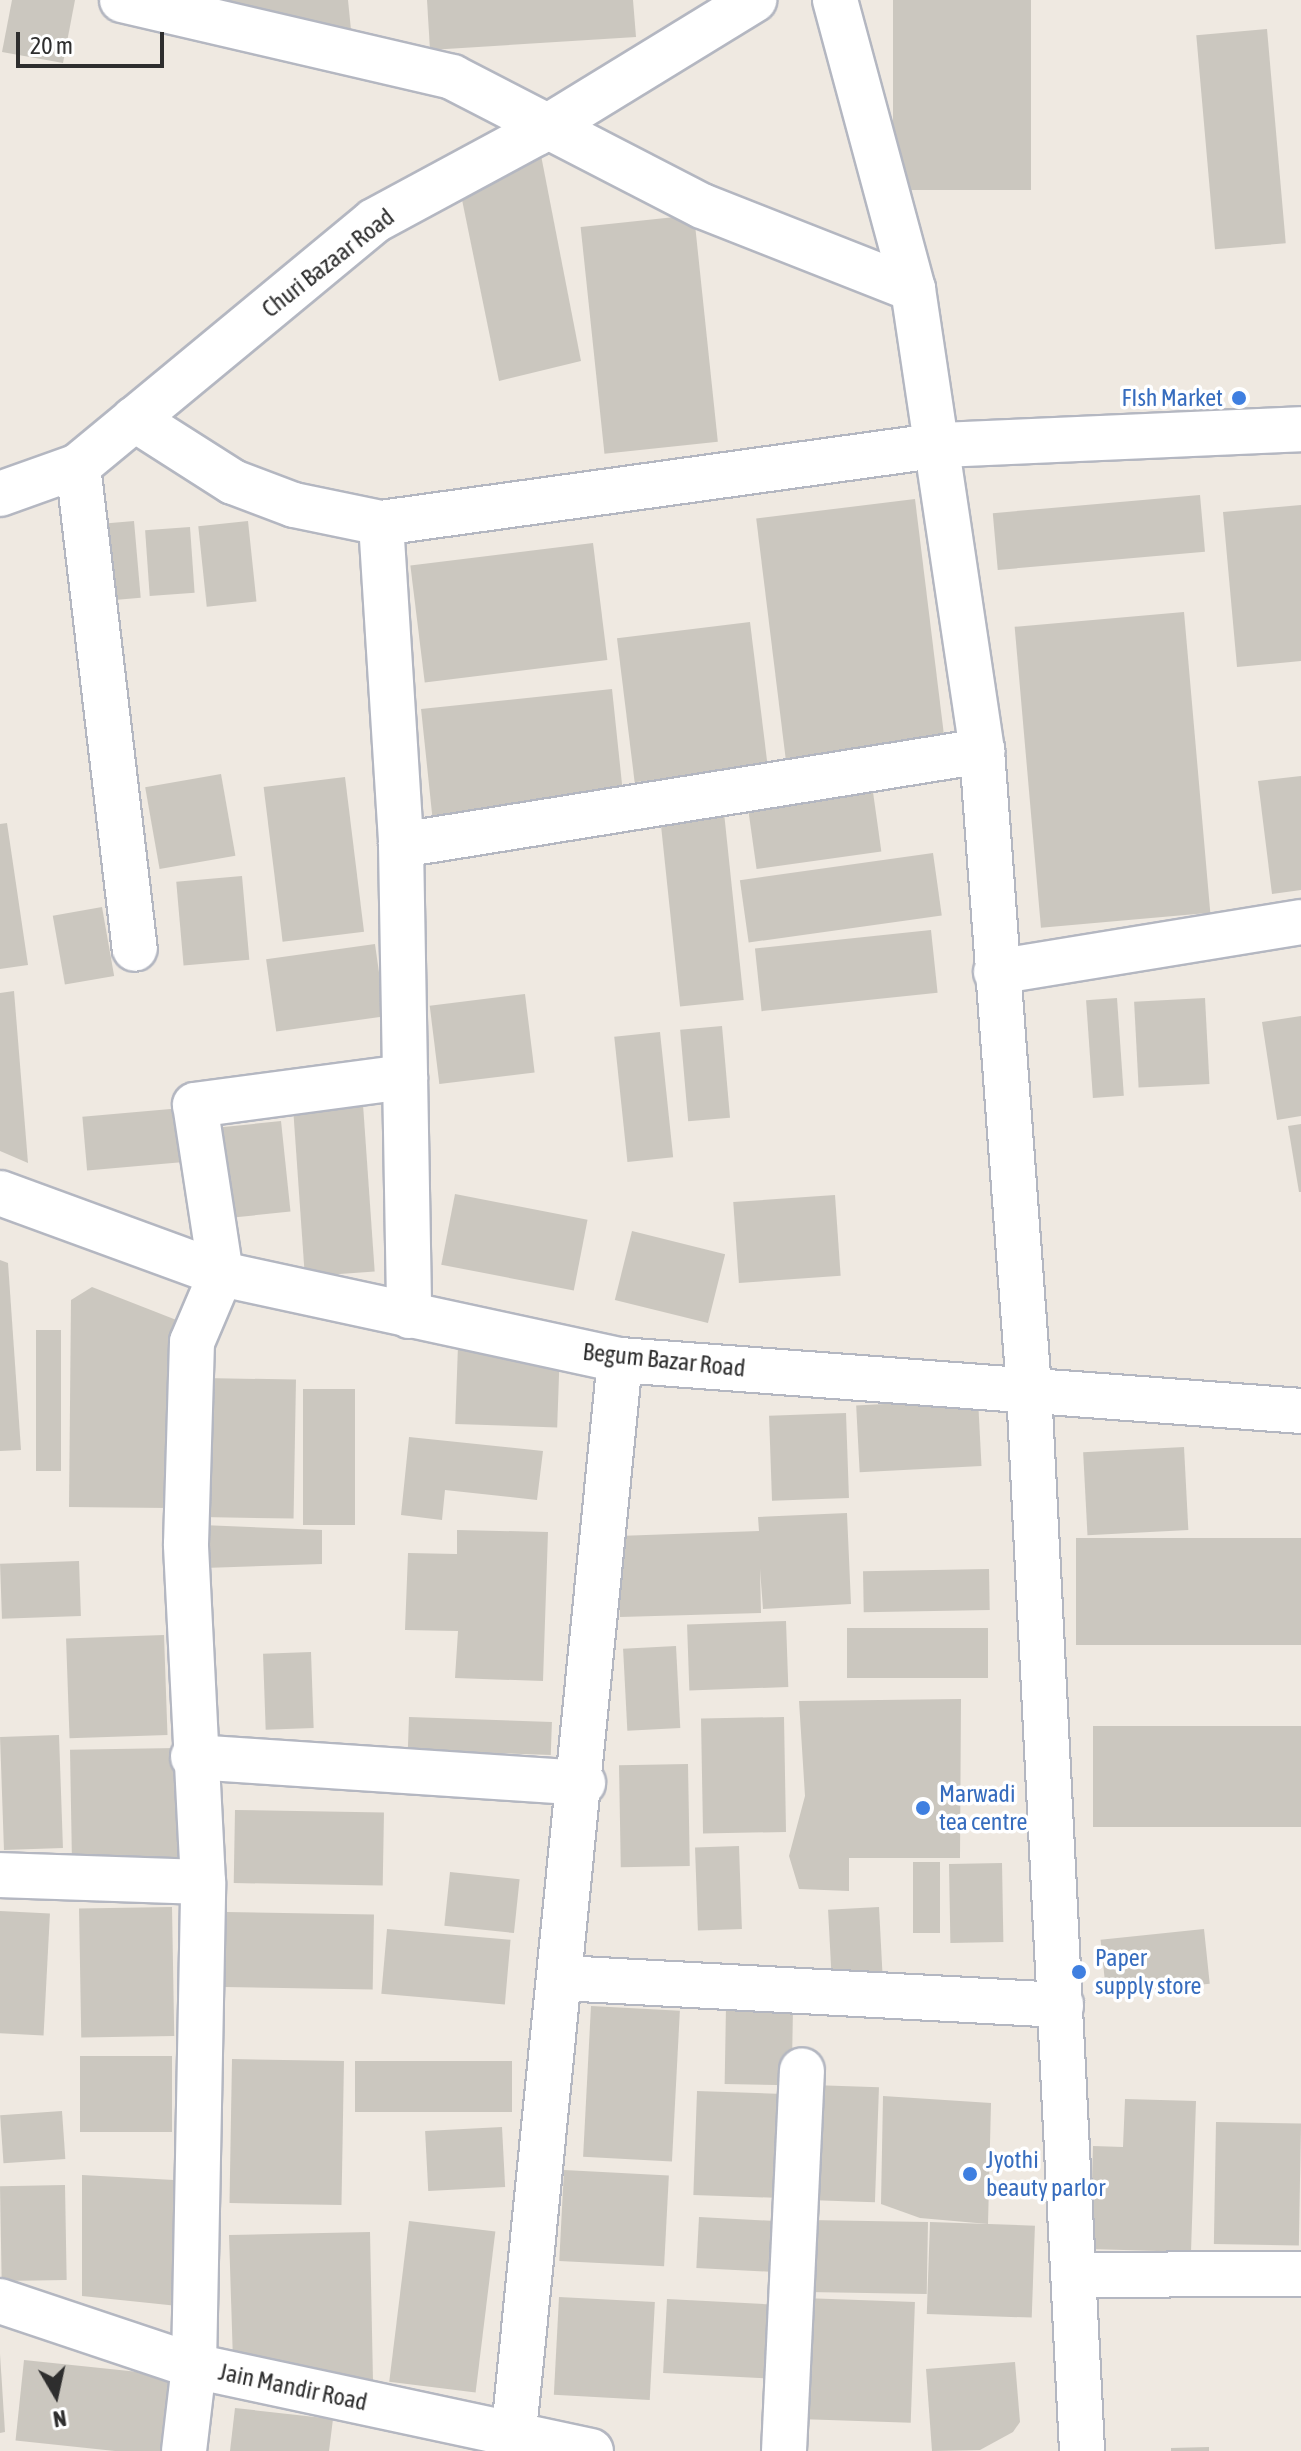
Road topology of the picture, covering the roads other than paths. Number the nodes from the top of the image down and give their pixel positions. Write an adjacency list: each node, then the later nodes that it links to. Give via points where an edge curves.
1 (122, 0): 4 (street, via 452,77)
2 (754, 0): 4 (street, Churi Bazaar Road)
3 (835, 0): 5 (street)
4 (552, 124): 5 (street, via 702,206); 6 (street, Churi Bazaar Road, via 374,221)
5 (913, 289): 8 (street)
6 (134, 419): 9 (street, Churi Bazaar Road); 11 (street, via 233,482 294,505)
7 (1301, 429): 8 (street)
8 (941, 445): 11 (street); 12 (street)
9 (78, 466): 10 (street, Churi Bazaar Road); 15 (street)
10 (0, 494)
11 (381, 523): 13 (street)
12 (982, 751): 13 (street); 16 (street)
13 (401, 845): 17 (street)
14 (1301, 922): 16 (street)
15 (135, 949)
16 (996, 972): 22 (street)
17 (405, 1077): 19 (street, via 195,1105); 20 (street)
18 (0, 1193): 19 (street, Begum Bazar Road)
19 (221, 1274): 20 (street, Begum Bazar Road); 24 (street, via 192,1342 186,1544)
20 (409, 1316): 21 (street, Begum Bazar Road)
21 (620, 1360): 22 (street, Begum Bazar Road); 25 (street)
22 (1029, 1389): 23 (street, Begum Bazar Road); 29 (street)
23 (1301, 1411)
24 (193, 1757): 25 (street); 27 (street)
25 (583, 1783): 28 (street)
26 (0, 1875): 27 (street)
27 (203, 1882): 34 (street)
28 (562, 1978): 29 (street); 35 (street)
29 (1061, 2005): 32 (street)
30 (802, 2070): 38 (street)
31 (1301, 2274): 32 (street)
32 (1074, 2275): 39 (street)
33 (0, 2301): 34 (street, Jain Mandir Road)
34 (194, 2366): 35 (street, Jain Mandir Road); 36 (street)
35 (512, 2443): 37 (street, Jain Mandir Road)
36 (184, 2451)
37 (591, 2451)
38 (784, 2451)
39 (1082, 2451)

